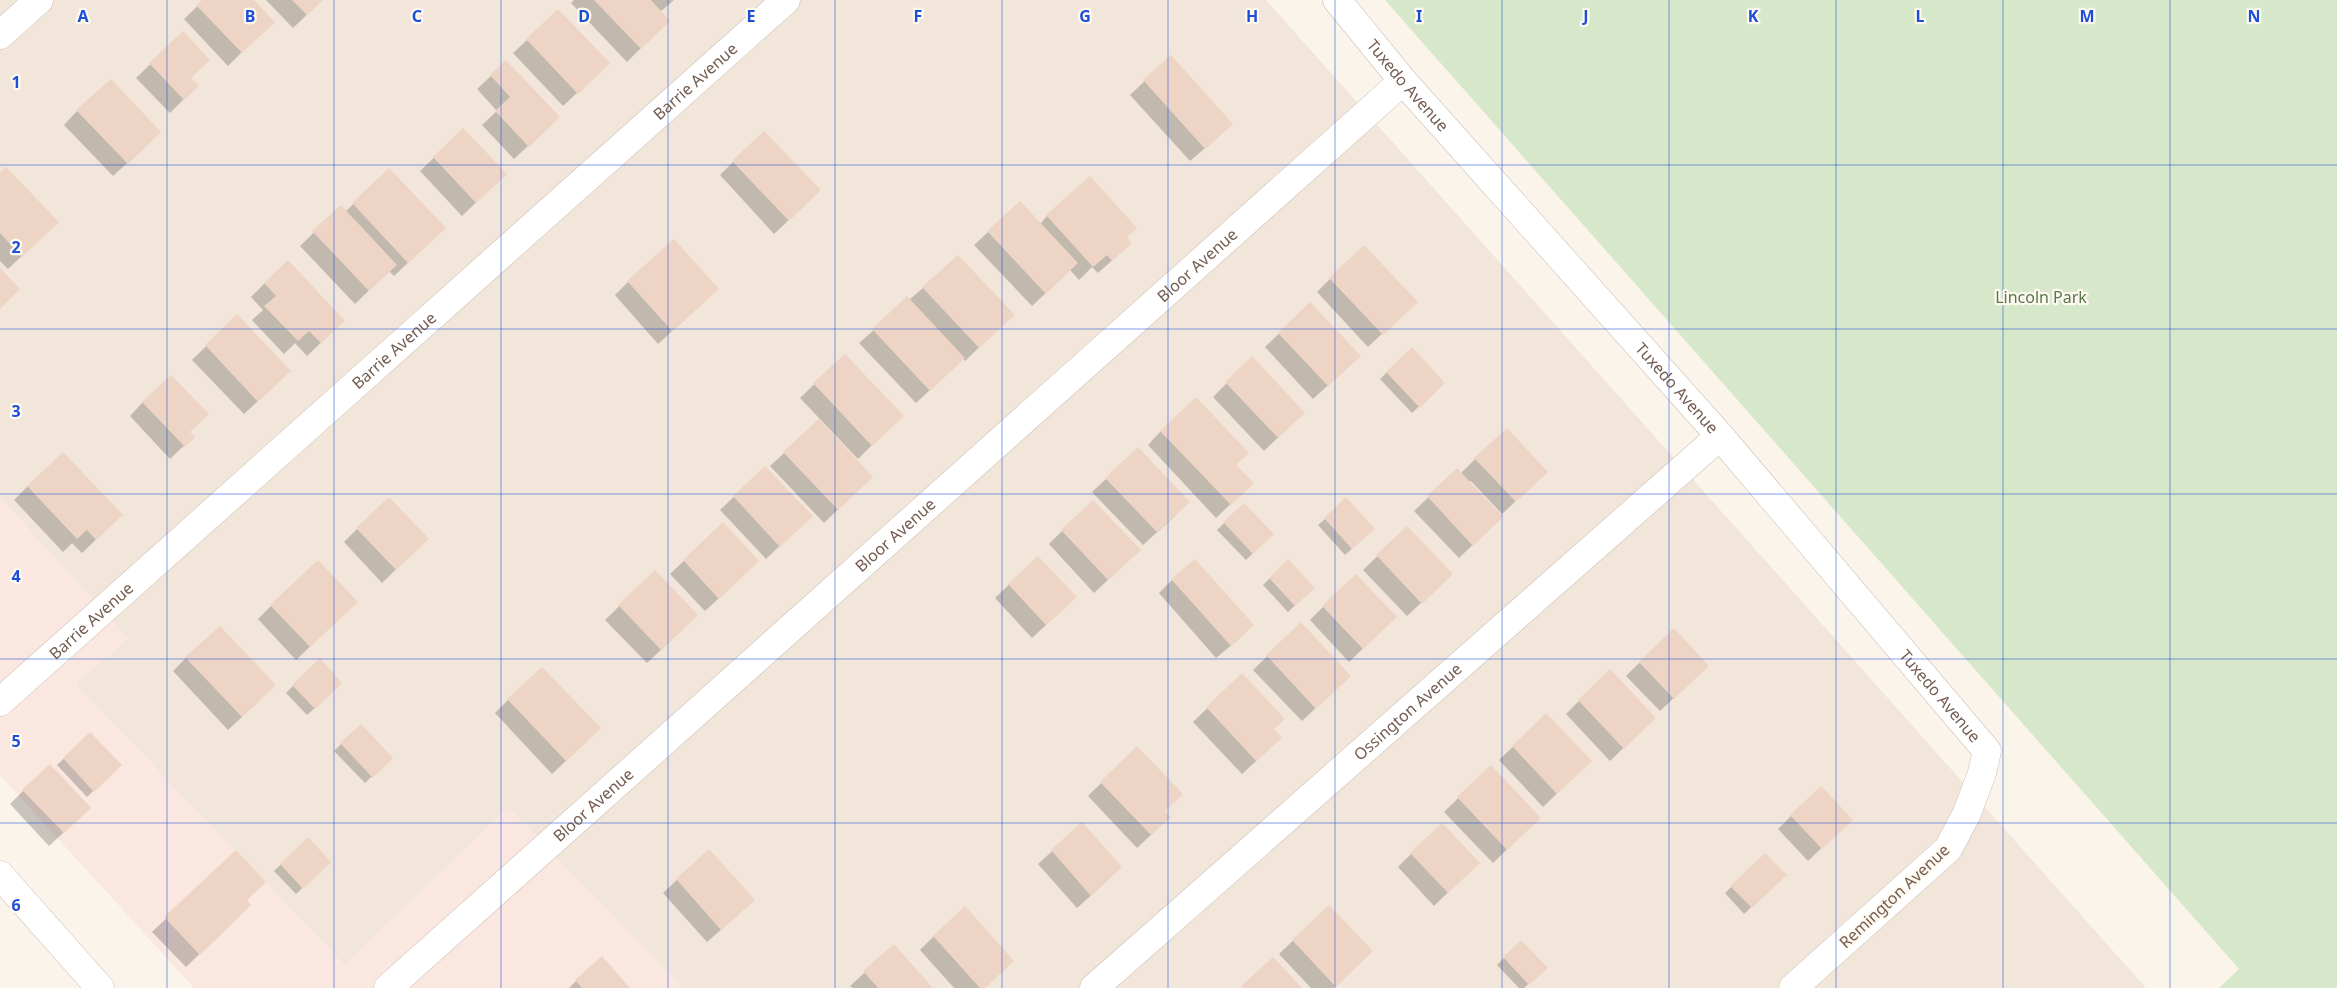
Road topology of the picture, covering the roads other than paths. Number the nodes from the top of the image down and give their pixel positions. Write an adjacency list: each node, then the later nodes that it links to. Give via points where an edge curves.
1 (39, 0): 4 (street)
2 (786, 0): 7 (street, Barrie Avenue)
3 (1337, 0): 5 (street, Tuxedo Avenue)
4 (0, 35)
5 (1403, 81): 6 (street, Tuxedo Avenue); 11 (street, Bloor Avenue)
6 (1720, 436): 8 (street, Tuxedo Avenue, via 1987,751); 12 (street, Ossington Avenue)
7 (0, 702)
8 (1976, 789): 13 (street, Remington Avenue, via 1948,849)
9 (2, 880): 10 (street)
10 (100, 988)
11 (388, 988)
12 (1094, 988)
13 (1793, 988)

